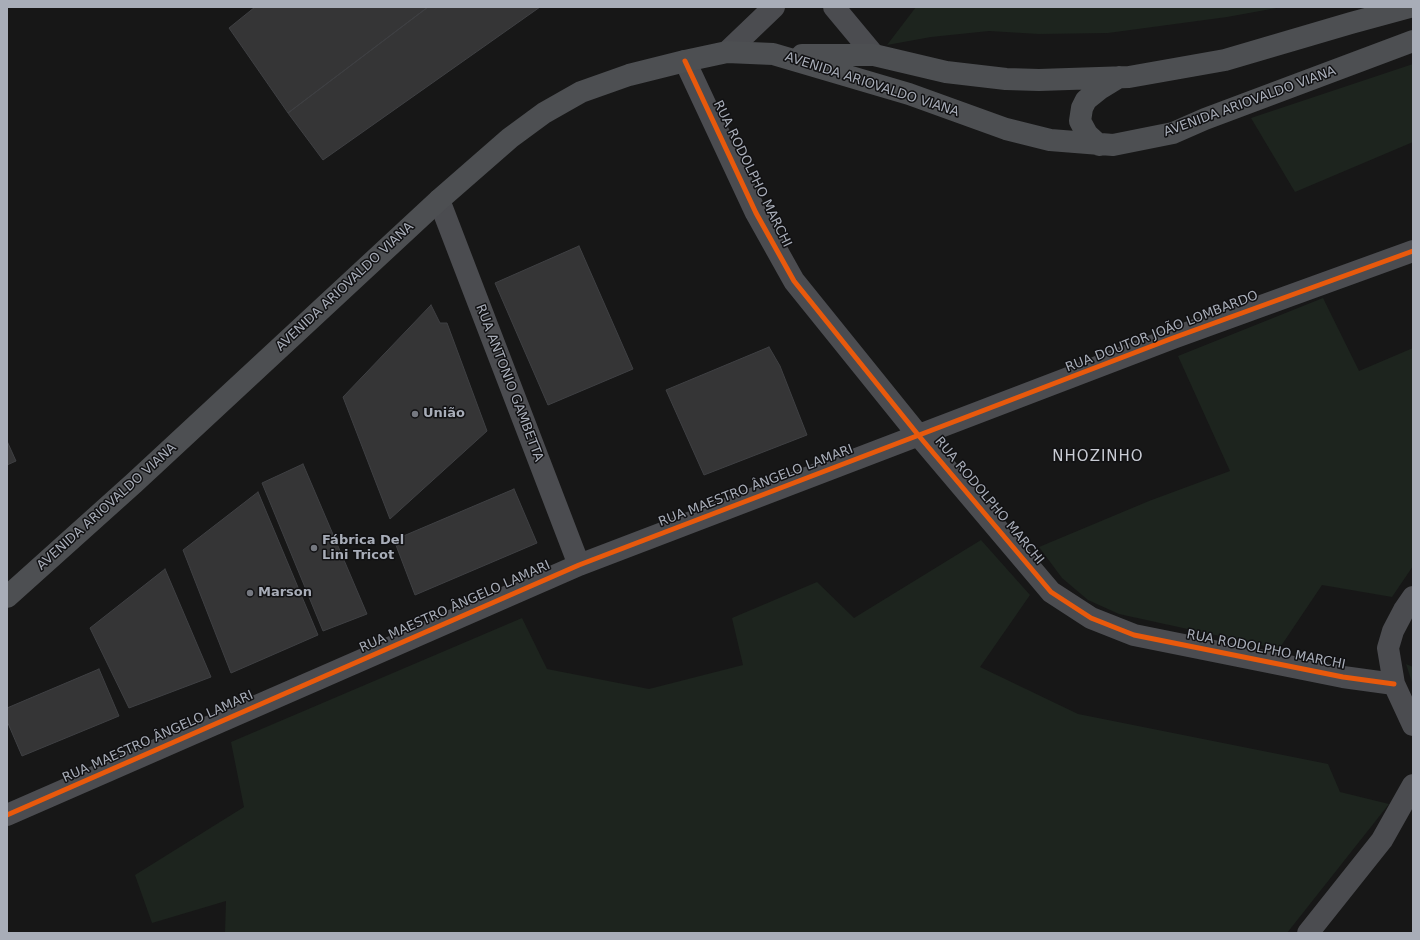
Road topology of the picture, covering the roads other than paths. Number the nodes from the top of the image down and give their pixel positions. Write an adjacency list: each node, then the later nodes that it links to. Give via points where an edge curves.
1 (774, 7): 5 (street)
2 (834, 7): 6 (street)
3 (1410, 7): 9 (main road, AVENIDA ARIOVALDO VIANA, via 1225,60)
4 (1413, 41): 10 (main road, AVENIDA ARIOVALDO VIANA, via 1172,133 1113,145)
5 (727, 52): 7 (main road, AVENIDA ARIOVALDO VIANA); 8 (main road, AVENIDA ARIOVALDO VIANA)
6 (874, 55): 7 (main road, AVENIDA ARIOVALDO VIANA); 9 (main road, AVENIDA ARIOVALDO VIANA, via 946,72 1006,79)
7 (779, 56): 10 (main road, AVENIDA ARIOVALDO VIANA, via 909,94 1006,129 1050,140)
8 (685, 60): 11 (main road, AVENIDA ARIOVALDO VIANA, via 629,75 581,92 544,113 510,138); 13 (street, RUA RODOLPHO MARCHI, via 756,214 794,281)
9 (1118, 78): 10 (main road, via 1086,100 1082,108 1080,121 1087,134)
10 (1099, 144)
11 (439, 200): 14 (street, RUA ANTONIO GAMBETTA); 15 (main road, AVENIDA ARIOVALDO VIANA)
12 (1413, 251): 13 (street, RUA DOUTOR JOÃO LOMBARDO, via 1173,338)
13 (919, 436): 14 (street, RUA MAESTRO ÂNGELO LAMARI); 17 (street, RUA RODOLPHO MARCHI, via 1051,592 1091,618 1134,635 1343,677)
14 (579, 565): 20 (street, RUA MAESTRO ÂNGELO LAMARI)
15 (7, 597)
16 (1413, 597): 17 (street, via 1404,610 1388,648)
17 (1394, 684): 18 (street)
18 (1413, 725)
19 (1413, 785): 21 (street, via 1382,840)
20 (7, 815)
21 (1308, 933)

